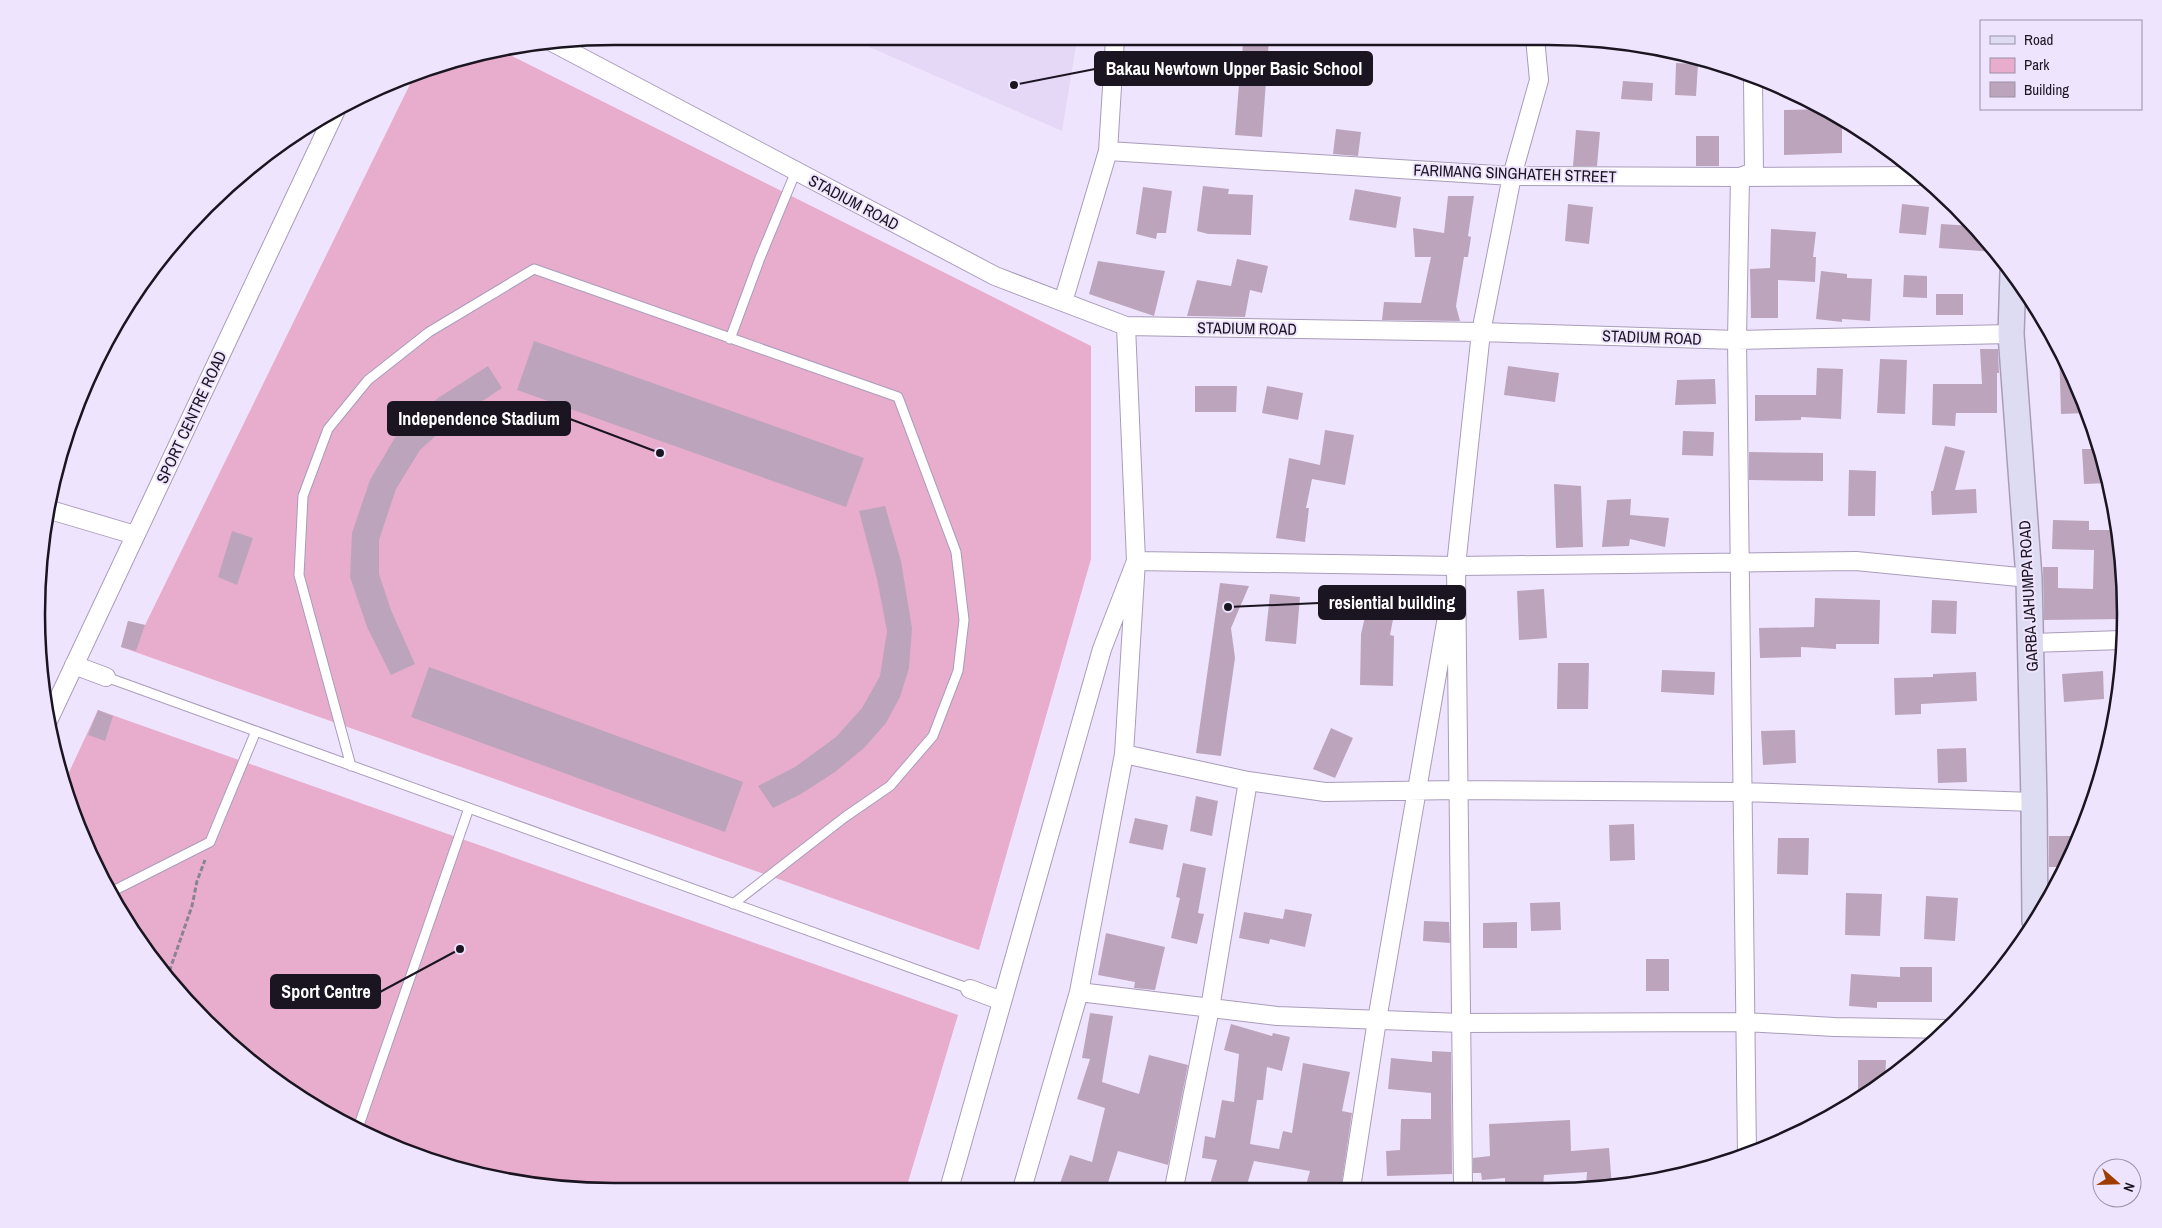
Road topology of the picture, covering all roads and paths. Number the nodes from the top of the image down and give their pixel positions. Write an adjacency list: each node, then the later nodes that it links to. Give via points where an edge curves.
1 (1115, 45): 6 (street)
2 (1536, 45): 8 (street, via 1539,80)
3 (562, 48): 7 (street, STADIUM ROAD)
4 (1753, 83): 10 (street, via 1754,172)
5 (331, 120): 19 (street, SPORT CENTRE ROAD)
6 (1108, 151): 8 (street, FARIMANG SINGHATEH STREET); 12 (street)
7 (796, 171): 12 (street, STADIUM ROAD, via 995,276); 16 (lane)
8 (1512, 176): 10 (street, FARIMANG SINGHATEH STREET); 14 (street)
9 (1910, 176): 10 (street, FARIMANG SINGHATEH STREET)
10 (1740, 177): 17 (street)
11 (2013, 286): 15 (street, GARBA JAHUMPA ROAD)
12 (1063, 302): 13 (street, STADIUM ROAD)
13 (1126, 326): 14 (street, STADIUM ROAD); 20 (street)
14 (1481, 332): 17 (street, STADIUM ROAD); 22 (street)
15 (2011, 334): 17 (street, STADIUM ROAD); 23 (street, GARBA JAHUMPA ROAD)
16 (730, 339): 31 (lane, via 534,269 429,332 368,380 328,429 303,496 299,575); 40 (lane, via 898,397 956,552 964,620 958,671 933,736 890,786)
17 (1737, 340): 21 (street)
18 (55, 511): 19 (street)
19 (135, 535): 26 (street, SPORT CENTRE ROAD)
20 (1136, 561): 22 (street); 30 (street); 45 (street, via 1102,649)
21 (1739, 562): 22 (street); 23 (street, via 1856,561); 35 (street)
22 (1456, 566): 33 (street); 34 (street)
23 (2029, 578): 25 (street, GARBA JAHUMPA ROAD)
24 (2116, 640): 25 (street)
25 (2031, 643): 36 (street, GARBA JAHUMPA ROAD)
26 (74, 665): 27 (street); 28 (street, SPORT CENTRE ROAD)
27 (106, 677): 29 (lane)
28 (53, 709)
29 (256, 731): 31 (lane); 38 (lane)
30 (1124, 754): 32 (street); 44 (street)
31 (351, 766): 37 (lane)
32 (1248, 780): 33 (street, via 1325,792); 46 (street)
33 (1417, 790): 34 (street); 47 (street)
34 (1458, 790): 35 (street); 49 (street)
35 (1742, 792): 36 (street); 48 (street)
36 (2034, 802): 41 (street, GARBA JAHUMPA ROAD)
37 (469, 808): 40 (lane); 51 (lane)
38 (210, 842): 39 (lane); 42 (path)
39 (116, 889)
40 (733, 904): 43 (lane)
41 (2035, 908)
42 (170, 969)
43 (970, 989): 45 (street)
44 (1079, 992): 46 (street); 54 (street)
45 (1002, 1001): 53 (street)
46 (1210, 1008): 47 (street, via 1277,1016); 55 (street)
47 (1377, 1020): 49 (street); 56 (street)
48 (1745, 1022): 49 (street); 50 (street, via 1834,1028); 52 (street)
49 (1461, 1023): 57 (street)
50 (1937, 1029)
51 (360, 1123)
52 (1747, 1147)
53 (951, 1183)
54 (1024, 1183)
55 (1175, 1183)
56 (1352, 1183)
57 (1463, 1183)

